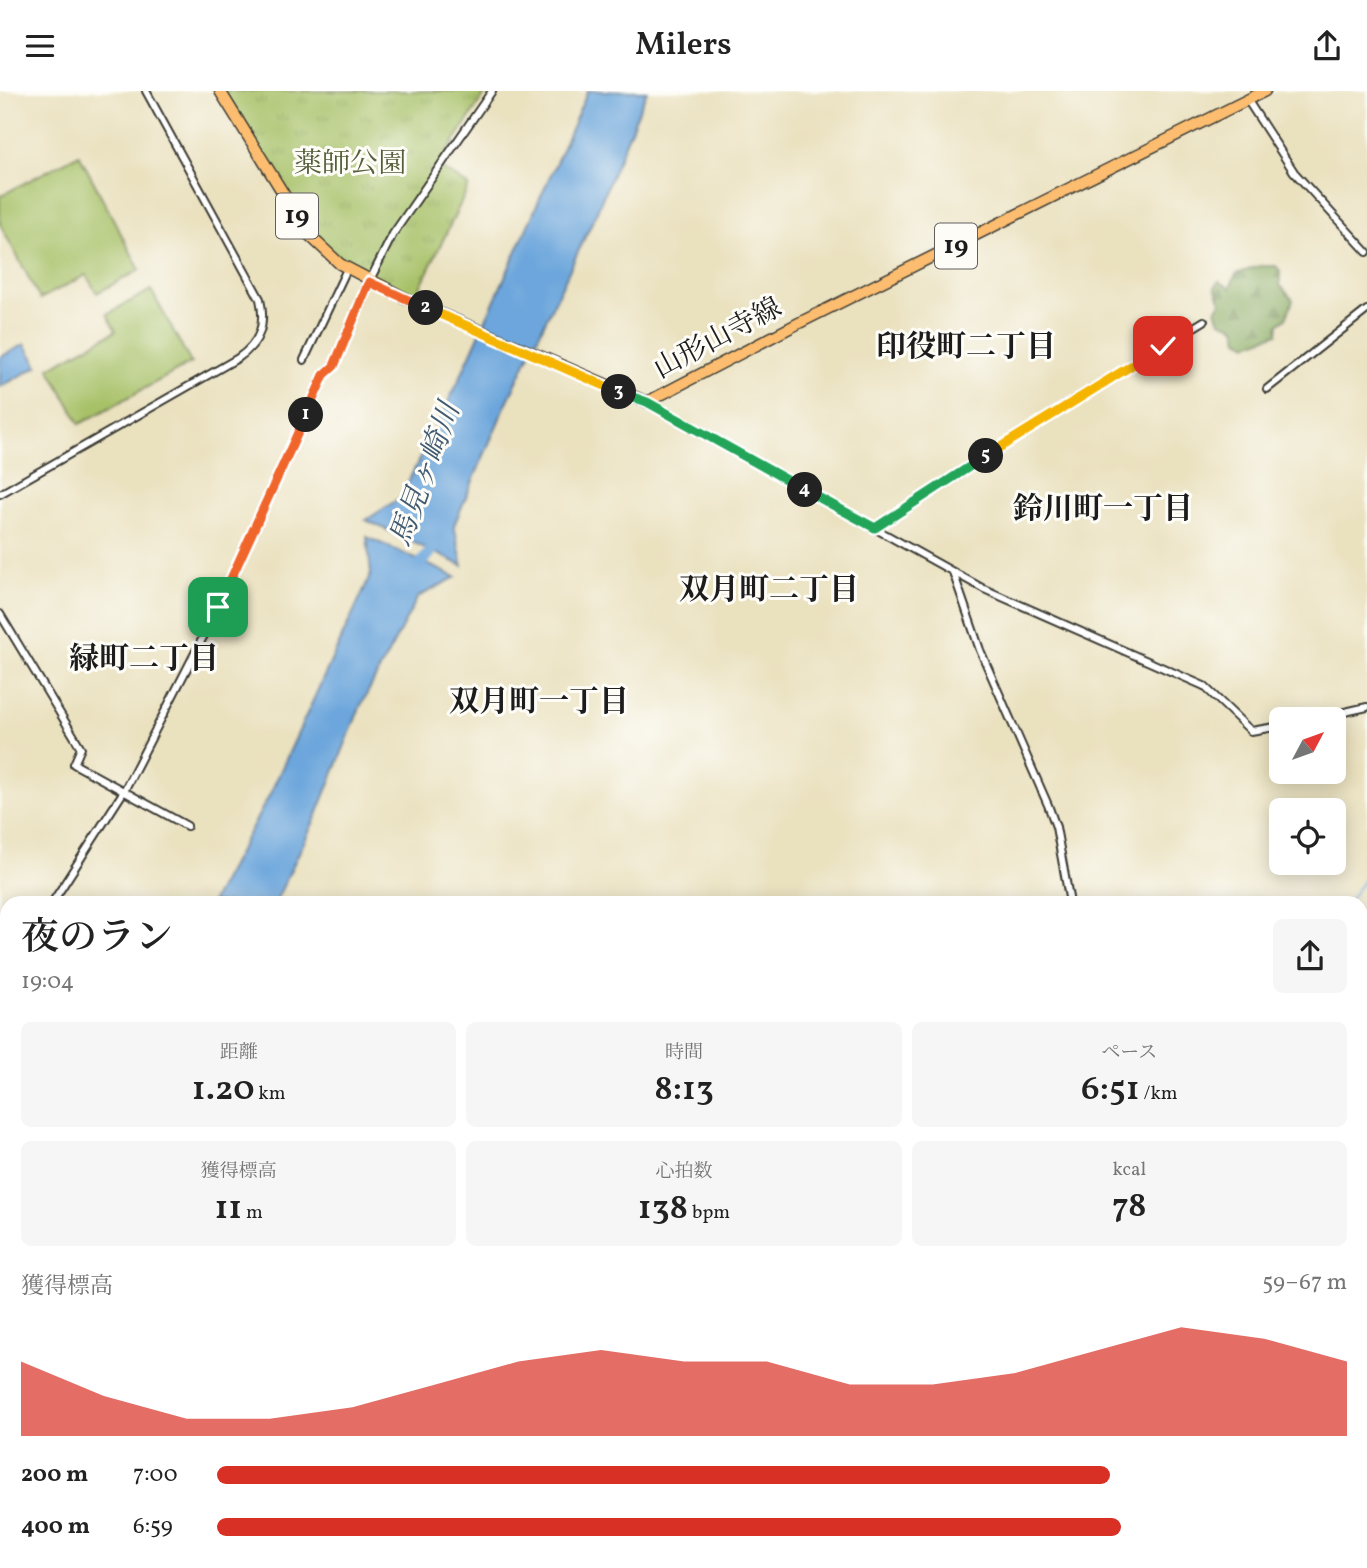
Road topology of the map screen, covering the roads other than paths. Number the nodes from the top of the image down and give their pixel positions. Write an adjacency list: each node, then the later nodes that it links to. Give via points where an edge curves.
1 (146, 91): 14 (street, via 260,299 264,316 258,339 238,358)
2 (219, 91): 7 (main road, 山形山寺線 / 19, via 309,235)
3 (492, 91): 8 (street, via 393,234)
4 (1265, 91): 5 (main road, 山形山寺線 / 19)
5 (1248, 101): 6 (street, via 1294,172); 13 (main road, 山形山寺線 / 19)
6 (1367, 253)
7 (348, 269): 8 (main road, 山形山寺線 / 19); 11 (street)
8 (369, 282): 13 (main road, 山形山寺線 / 19); 21 (street, via 334,366 324,375 216,612)
9 (1367, 310): 12 (street)
10 (1204, 321): 15 (street)
11 (304, 360)
12 (1268, 389)
13 (647, 402): 15 (street)
14 (0, 494)
15 (875, 528): 16 (street)
16 (953, 572): 20 (street, via 1205,686 1251,731); 24 (street, via 980,650 1056,827)
17 (0, 614): 21 (street, via 81,748 74,764)
18 (1367, 707): 19 (street)
19 (1346, 712)
20 (1269, 728)
21 (124, 791): 22 (street); 23 (street)
22 (187, 826)
23 (56, 896)
24 (1069, 896)

